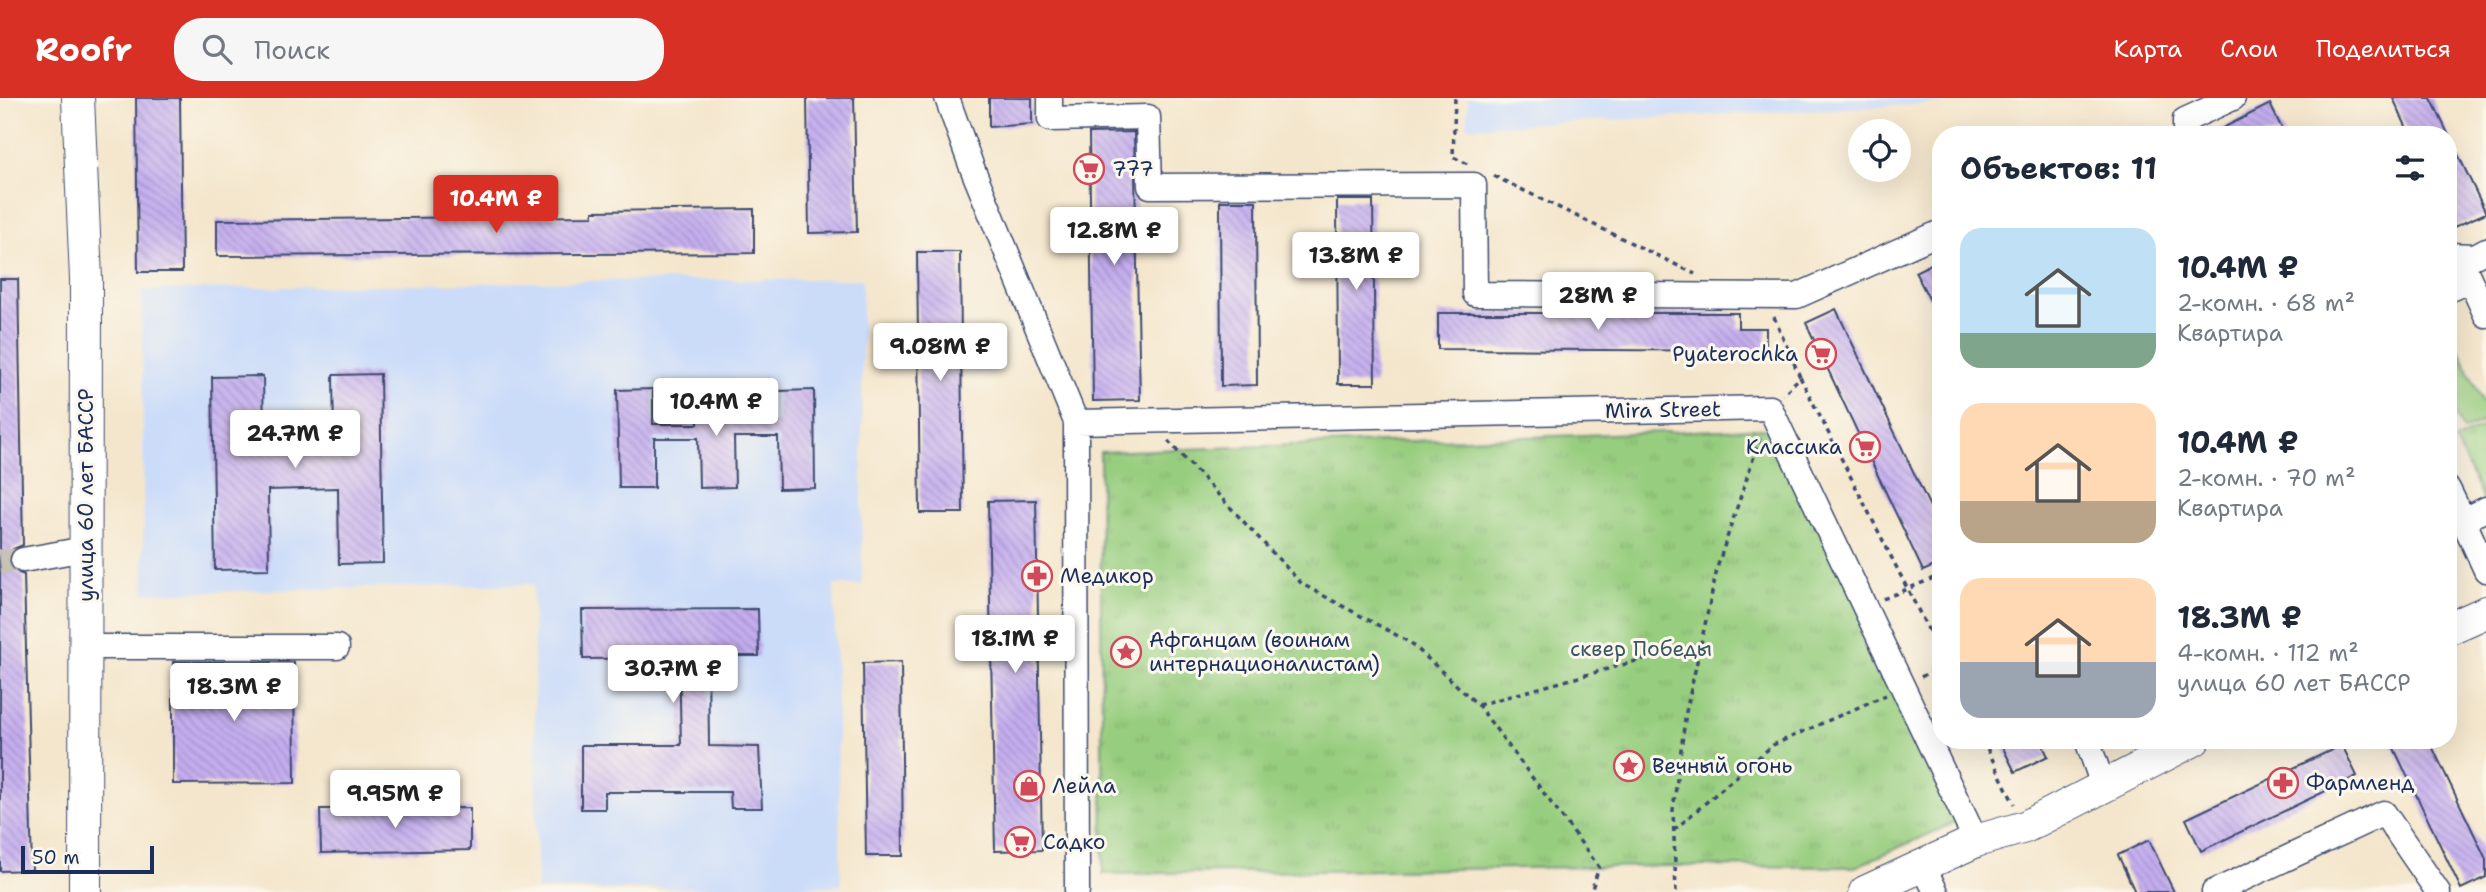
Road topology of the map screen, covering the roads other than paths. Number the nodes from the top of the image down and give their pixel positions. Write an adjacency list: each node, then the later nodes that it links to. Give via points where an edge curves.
1 (78, 98): 15 (main road, улица 60 лет БАССР, via 86,279)
2 (947, 98): 11 (street)
3 (1050, 98): 6 (street, via 1051,119 1148,117 1150,186 1474,185 1475,294 1797,296)
4 (2233, 98): 5 (street, via 2185,120)
5 (2185, 126)
6 (1932, 236)
7 (2486, 250): 8 (street, via 2475,256)
8 (2457, 255)
9 (2459, 285): 10 (street)
10 (2486, 315)
11 (1076, 422): 22 (street, Mira Street, via 1770,408); 30 (street)
12 (2457, 508): 14 (street)
13 (2486, 509): 14 (street)
14 (2463, 520): 17 (street)
15 (85, 549): 16 (street); 20 (main road, улица 60 лет БАССР)
16 (23, 560)
17 (2486, 569)
18 (2486, 612): 19 (main road)
19 (2457, 625)
20 (85, 647): 21 (street); 29 (main road, улица 60 лет БАССР)
21 (337, 647)
22 (1932, 748)
23 (1932, 749): 27 (street, Mira Street)
24 (2090, 749): 26 (street)
25 (2176, 749): 26 (main road)
26 (2103, 785): 27 (main road, via 2025,827)
27 (1976, 841): 28 (main road)
28 (1930, 879): 31 (main road)
29 (85, 892)
30 (1077, 892)
31 (1865, 892)
32 (2214, 892): 33 (street, via 2384,813)
33 (2438, 892)

